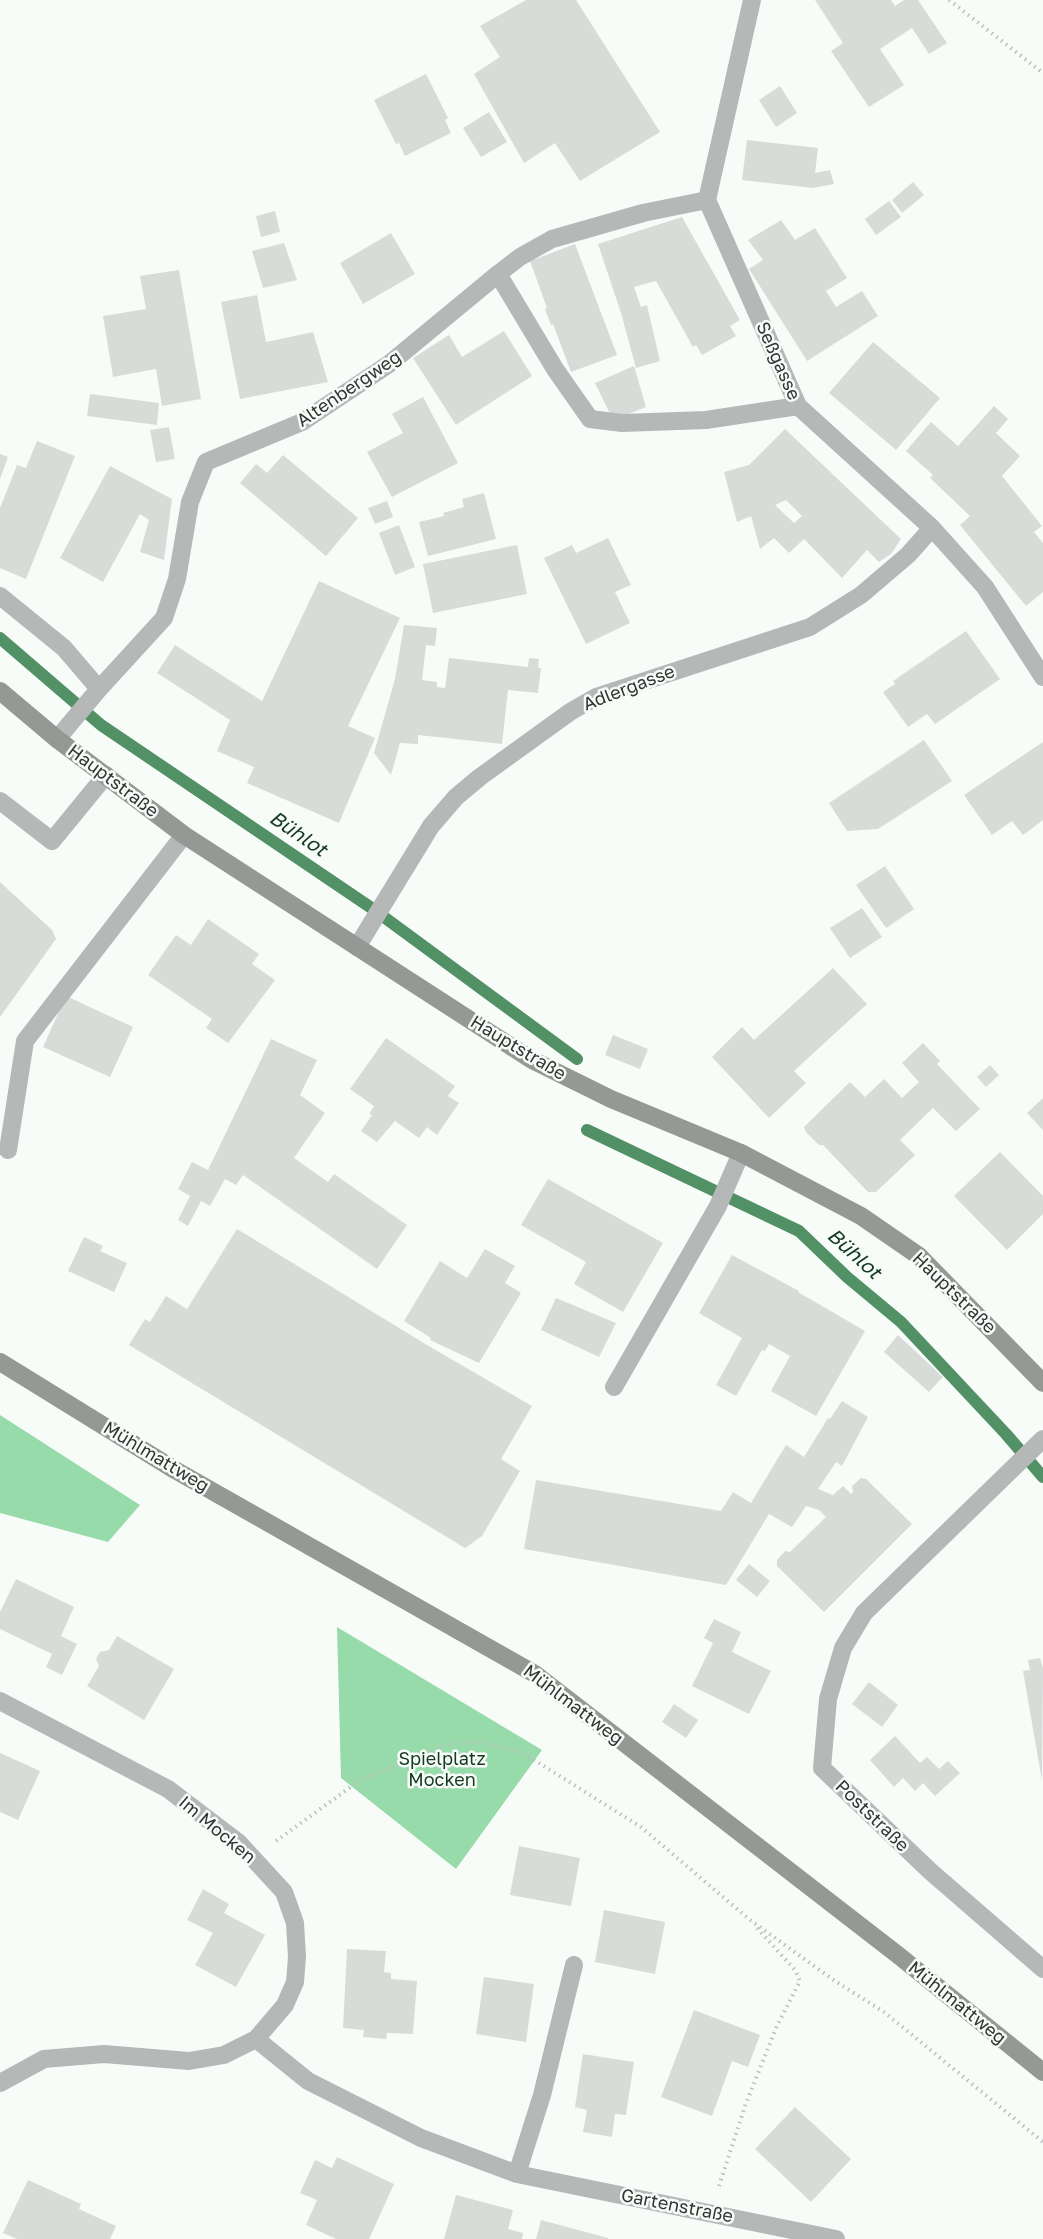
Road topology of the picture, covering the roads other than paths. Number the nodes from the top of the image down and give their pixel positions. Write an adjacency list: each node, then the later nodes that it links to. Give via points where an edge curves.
1 (752, 0): 2 (street)
2 (707, 200): 3 (street, Altenbergweg, via 552,238); 4 (street, Seßgasse)
3 (498, 274): 4 (street, via 590,419 622,423 706,420); 8 (street, Altenbergweg, via 389,364 302,422 206,462 190,502 177,579 164,618)
4 (798, 406): 5 (street, Seßgasse)
5 (932, 528): 7 (street, Seßgasse, via 985,587); 14 (street, Adlergasse, via 908,555 861,595 810,627 596,697 480,777 431,826)
6 (0, 596): 8 (street, via 64,648)
7 (1043, 677)
8 (99, 689): 10 (street, Altenbergweg)
9 (0, 691): 10 (street, Hauptstraße)
10 (57, 739): 11 (street, Hauptstraße)
11 (106, 775): 12 (street, via 52,841); 13 (street, Hauptstraße)
12 (0, 801)
13 (184, 835): 14 (street, Hauptstraße); 15 (street, via 25,1041)
14 (357, 947): 16 (street, Hauptstraße, via 531,1060 611,1099)
15 (8, 1150)
16 (741, 1153): 18 (street, Hauptstraße, via 861,1216 919,1256); 19 (street, via 718,1206)
17 (0, 1362): 25 (street, Mühlmattweg, via 175,1470 535,1674)
18 (1043, 1383)
19 (614, 1387)
20 (1043, 1439): 23 (street, Poststraße, via 864,1614 843,1648 828,1699 822,1768 930,1871)
21 (0, 1701): 24 (street, Im Mocken, via 168,1789 239,1843 284,1892 295,1923 295,1982 285,2005)
22 (574, 1965): 27 (street)
23 (1043, 1969)
24 (256, 2039): 26 (street, Im Mocken, via 224,2055 189,2061 104,2054 44,2060); 27 (street, Gartenstraße, via 308,2081 421,2138)
25 (1043, 2072)
26 (0, 2083)
27 (518, 2174): 28 (street, Gartenstraße)
28 (836, 2239)

